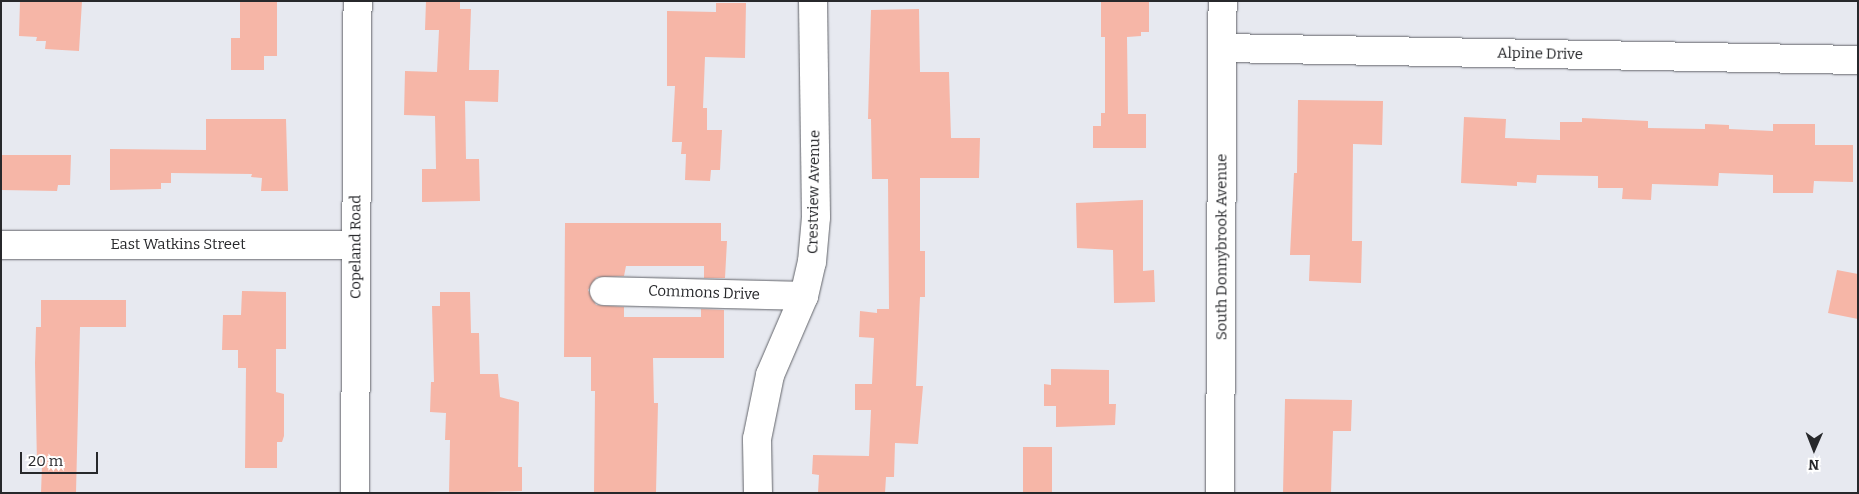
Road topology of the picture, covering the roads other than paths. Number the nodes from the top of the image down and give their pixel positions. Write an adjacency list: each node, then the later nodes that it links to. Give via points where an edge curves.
1 (358, 1): 7 (street, Copeland Road)
2 (813, 1): 9 (street, Crestview Avenue, via 816,218 812,262)
3 (1223, 1): 4 (street, South Donnybrook Avenue)
4 (1223, 48): 5 (street, Alpine Drive); 12 (street, South Donnybrook Avenue)
5 (1858, 60)
6 (1, 245): 7 (street, East Watkins Street)
7 (356, 245): 10 (street, Copeland Road)
8 (604, 290): 9 (street, Commons Drive)
9 (804, 296): 11 (street, Crestview Avenue, via 770,374 757,438)
10 (355, 493)
11 (758, 493)
12 (1220, 493)

